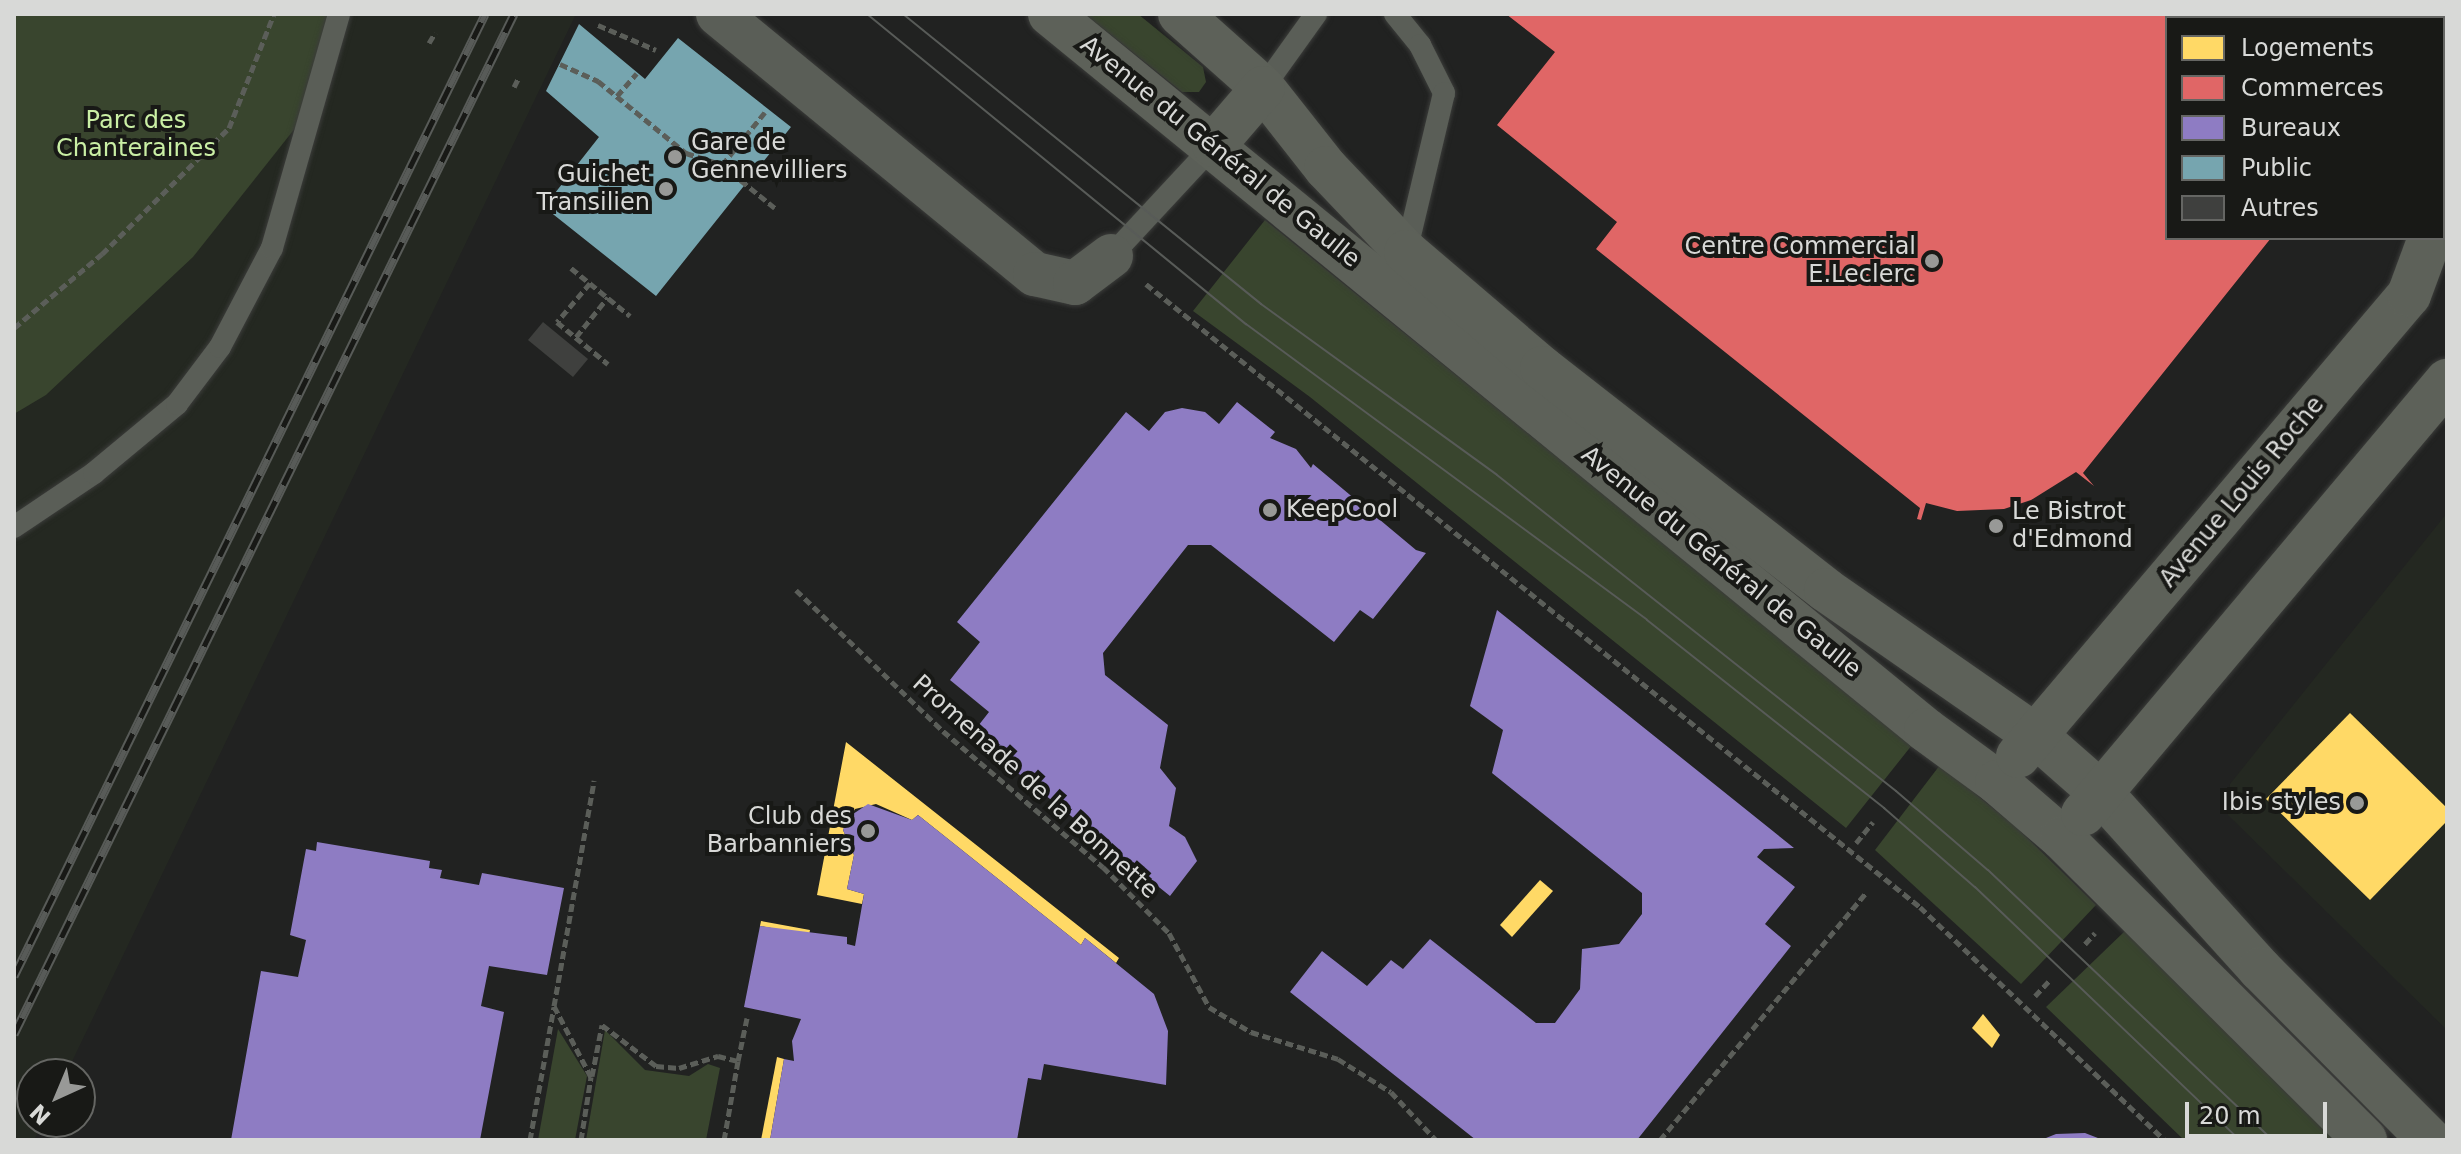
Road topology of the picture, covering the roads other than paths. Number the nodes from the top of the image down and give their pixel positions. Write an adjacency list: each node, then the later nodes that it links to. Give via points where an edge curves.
1 (339, 14): 13 (lane, via 272,248 220,347 177,404 94,473)
2 (718, 14): 11 (street, via 1035,274 1075,283)
3 (1050, 14): 8 (main road, Avenue du Général de Gaulle)
4 (1180, 14): 7 (main road, Avenue du Général de Gaulle)
5 (1316, 14): 7 (lane)
6 (1395, 14): 10 (lane, via 1420,45 1444,93)
7 (1263, 88): 8 (main road); 10 (main road, Avenue du Général de Gaulle, via 1326,168)
8 (1214, 145): 11 (lane); 15 (main road, Avenue du Général de Gaulle, via 1914,720)
9 (2429, 240): 14 (main road, Avenue Louis Roche, via 2409,295)
10 (1406, 252): 14 (main road, Avenue du Général de Gaulle, via 1683,481 1826,590)
11 (1111, 256)
12 (2447, 381): 16 (main road)
13 (14, 527)
14 (2035, 735): 15 (main road, Avenue Louis Roche); 16 (main road, Avenue du Général de Gaulle)
15 (1997, 782): 17 (main road, Avenue du Général de Gaulle)
16 (2101, 793): 17 (main road); 19 (main road, Avenue du Général de Gaulle, via 2260,969)
17 (2062, 838): 18 (main road, Avenue du Général de Gaulle)
18 (2365, 1140)
19 (2430, 1140)

